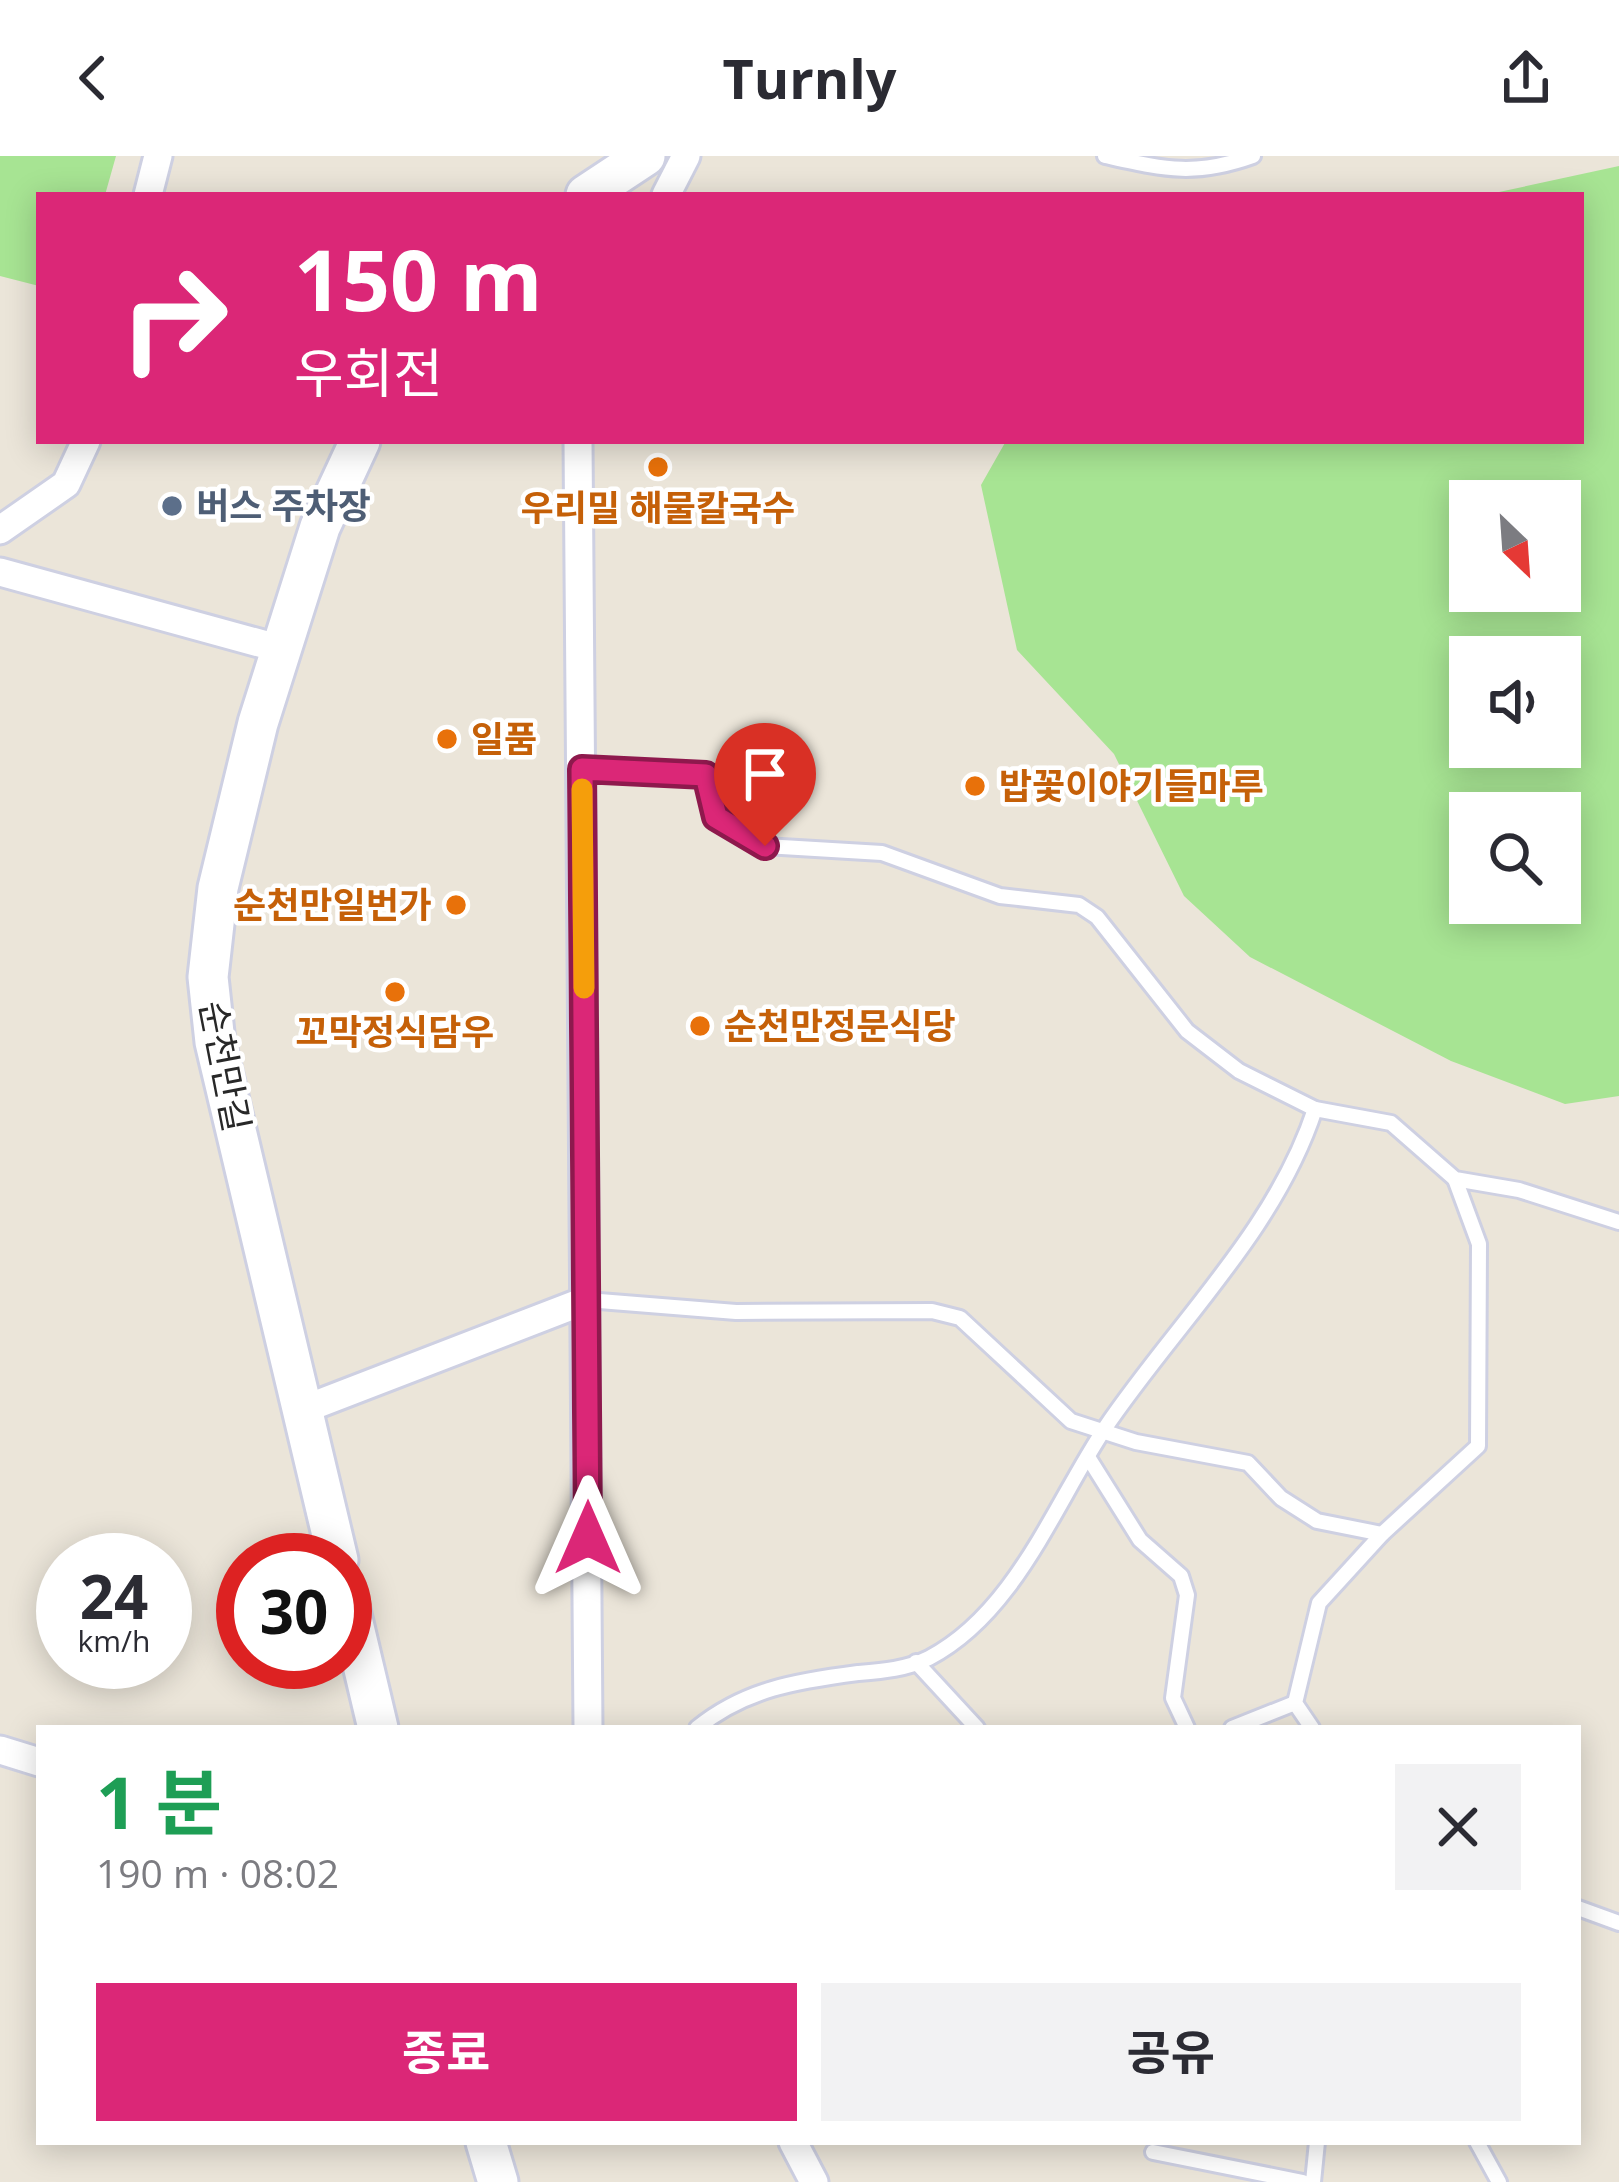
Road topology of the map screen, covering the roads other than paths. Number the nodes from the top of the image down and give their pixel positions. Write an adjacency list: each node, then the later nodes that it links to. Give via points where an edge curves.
1 (158, 156): 6 (street)
2 (645, 156): 7 (street)
3 (686, 156): 8 (street)
4 (1105, 156): 5 (lane, via 1182,172)
5 (1253, 156)
6 (149, 192)
7 (591, 192)
8 (668, 192)
9 (85, 444): 12 (street, via 66,484)
10 (359, 444): 14 (street, 순천만길, via 320,526)
11 (578, 444): 15 (street)
12 (0, 530)
13 (0, 572): 14 (street)
14 (280, 649): 20 (street, 순천만길, via 218,888 208,977 215,1042)
15 (582, 769): 16 (lane, via 706,775 716,817 765,846 882,853 1000,896 1078,905 1097,917 1187,1031 1239,1071); 19 (street)
16 (1315, 1109): 17 (lane, via 1391,1123); 21 (lane, via 1296,1167 1256,1229)
17 (1455, 1179): 18 (lane); 24 (lane, via 1479,1244 1478,1446)
18 (1619, 1222)
19 (587, 1300): 20 (street); 21 (lane, via 736,1312 946,1314 960,1318 1071,1420); 29 (street)
20 (302, 1410): 23 (street, 순천만길)
21 (1103, 1431): 22 (lane); 24 (lane, via 1248,1463 1317,1521)
22 (1088, 1457): 25 (lane, via 979,1621); 32 (lane, via 1140,1540 1181,1576 1187,1595 1173,1698)
23 (332, 1533)
24 (1382, 1534): 27 (lane, via 1319,1603)
25 (916, 1662): 30 (lane, via 781,1684 724,1706); 31 (lane)
26 (369, 1689): 28 (street)
27 (1295, 1703): 33 (lane); 34 (lane)
28 (377, 1725)
29 (588, 1725)
30 (701, 1725)
31 (973, 1725)
32 (1186, 1725)
33 (1240, 1725)
34 (1310, 1725)
35 (0, 1750): 36 (street)
36 (36, 1761)
37 (1581, 1909): 38 (lane)
38 (1619, 1923)
39 (488, 2145): 44 (street)
40 (795, 2145): 45 (street)
41 (1317, 2145): 47 (lane)
42 (1479, 2145): 48 (lane)
43 (1153, 2152): 46 (lane)
44 (497, 2182)
45 (814, 2182)
46 (1304, 2182)
47 (1313, 2182)
48 (1499, 2182)

